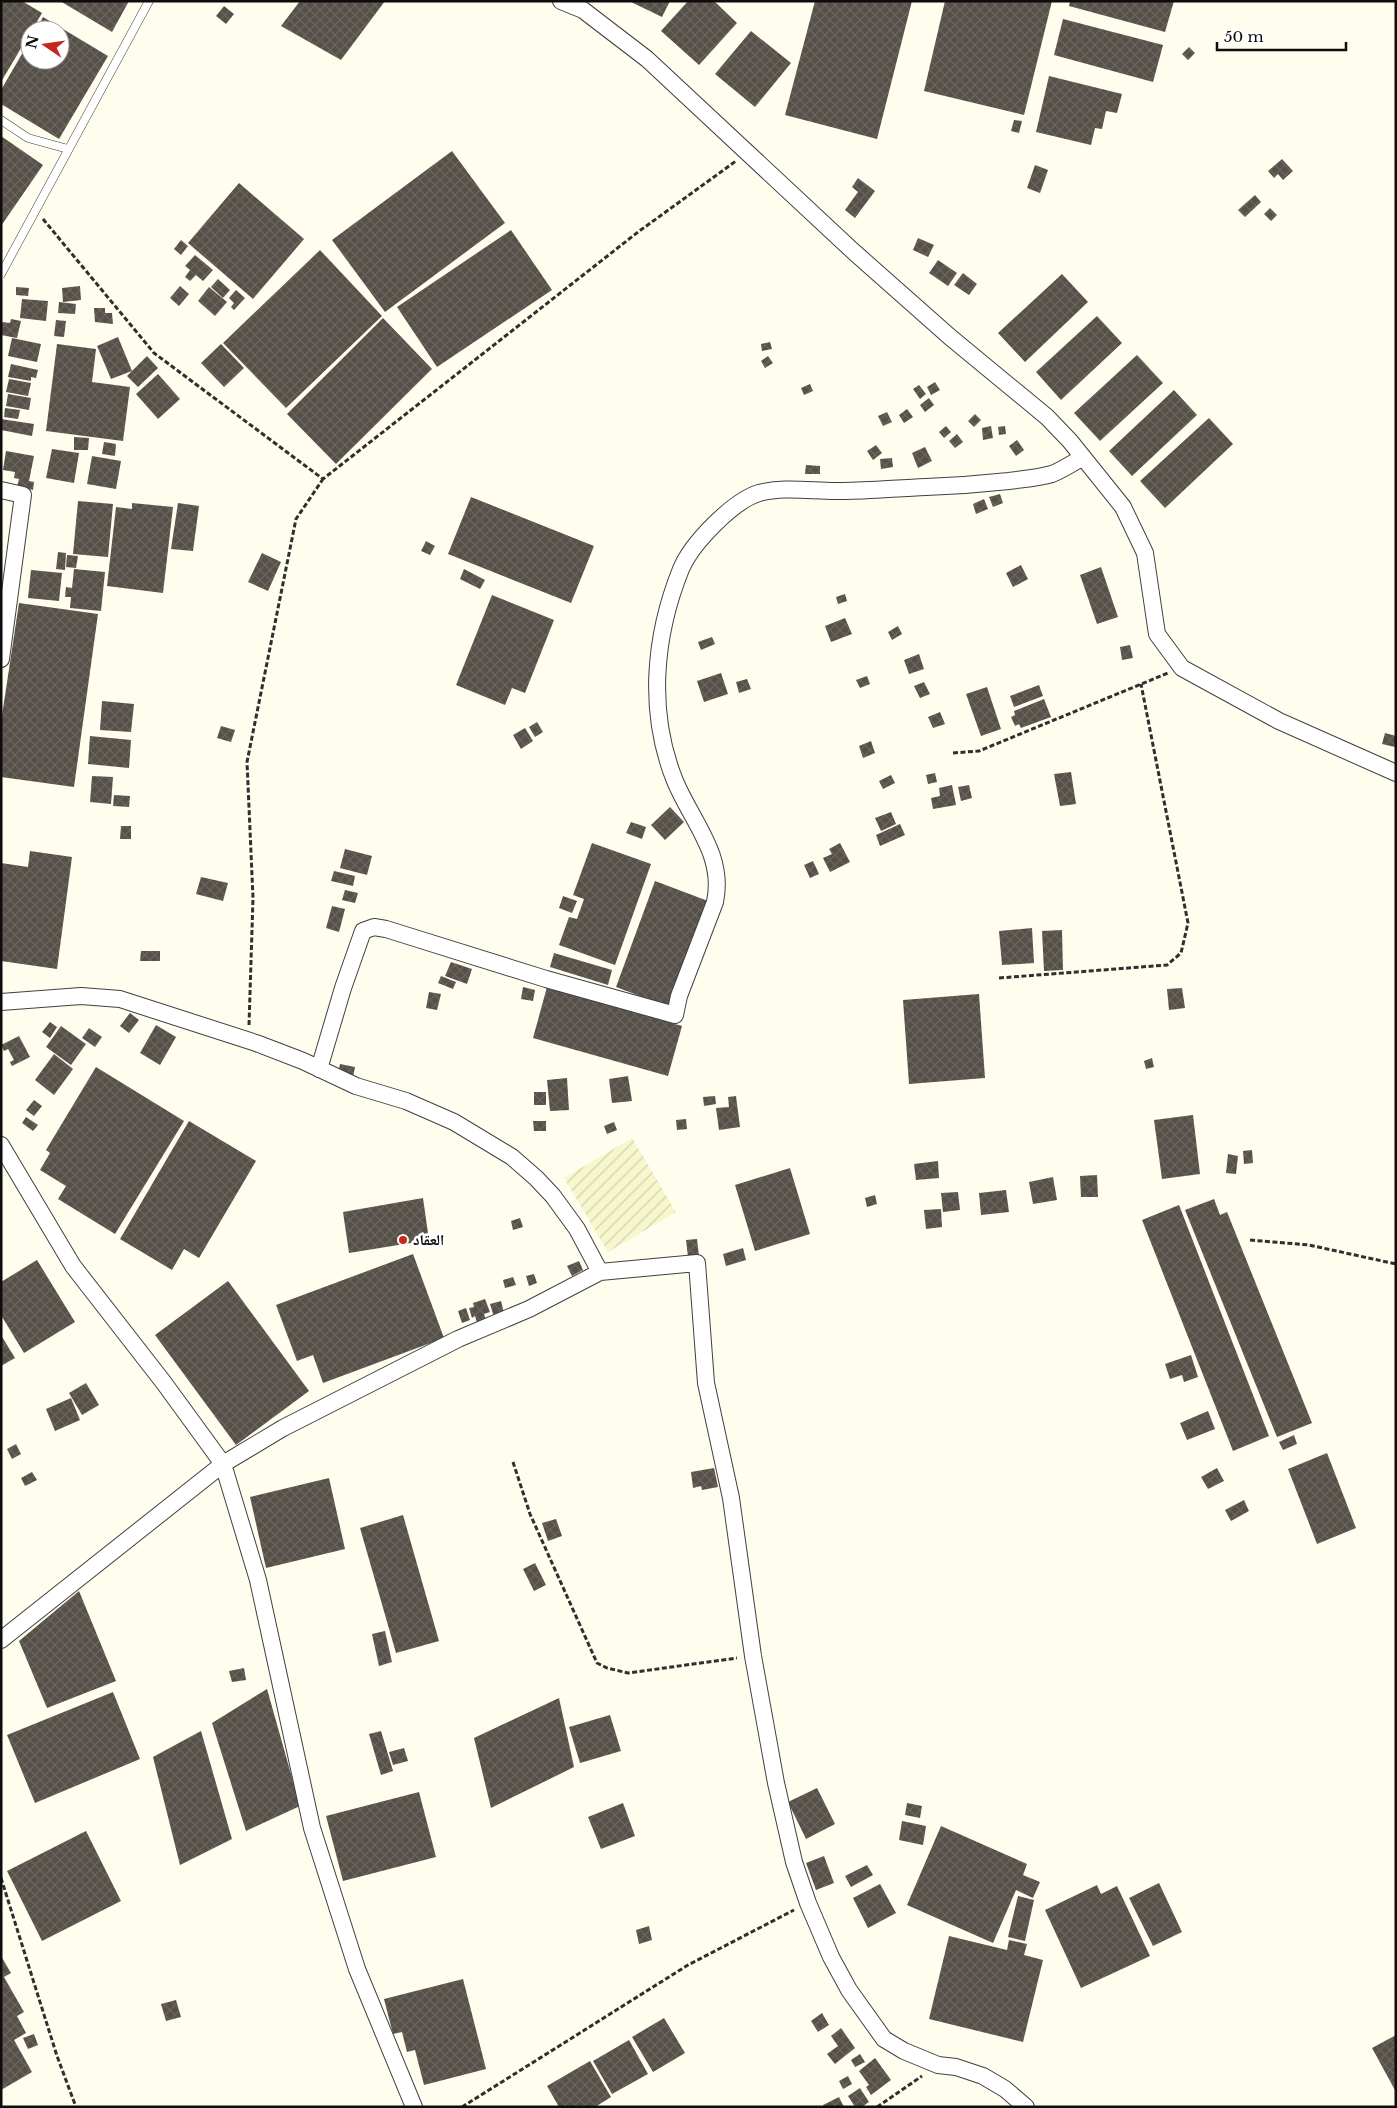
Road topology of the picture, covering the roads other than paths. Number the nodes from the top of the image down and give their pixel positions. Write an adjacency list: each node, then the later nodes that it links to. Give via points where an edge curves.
1 (149, 1): 4 (lane)
2 (560, 1): 6 (street, via 583,10 648,59 854,252 950,337 1047,416)
3 (1, 120): 4 (lane, via 28,138)
4 (68, 149): 5 (lane)
5 (1, 274)
6 (1083, 457): 9 (street, via 1123,507 1145,553 1157,634 1182,668 1279,720); 13 (street, via 1052,474 974,485 761,493 746,498 698,543 683,565 668,600 656,699 660,733 675,781 706,842 717,869 718,886 675,1015 374,927 363,931)
7 (1, 490): 8 (street, via 23,495)
8 (1, 659)
9 (1396, 773)
10 (1, 992): 11 (street)
11 (23, 1000): 12 (street); 13 (street, via 81,996 120,999 249,1041)
12 (1, 1002)
13 (320, 1069): 15 (street, via 356,1086 406,1101 454,1122 512,1157 553,1196 577,1229)
14 (1, 1145): 16 (street, via 73,1266)
15 (600, 1272): 16 (street, via 529,1309 458,1339 283,1428); 19 (street, via 696,1263 706,1383 731,1498 752,1656 776,1783 794,1862 831,1957 849,1990 884,2039 938,2065 982,2076)
16 (223, 1464): 17 (street); 18 (street, via 258,1580 312,1828 358,1969)
17 (1, 1640)
18 (414, 2107)
19 (1026, 2107)

